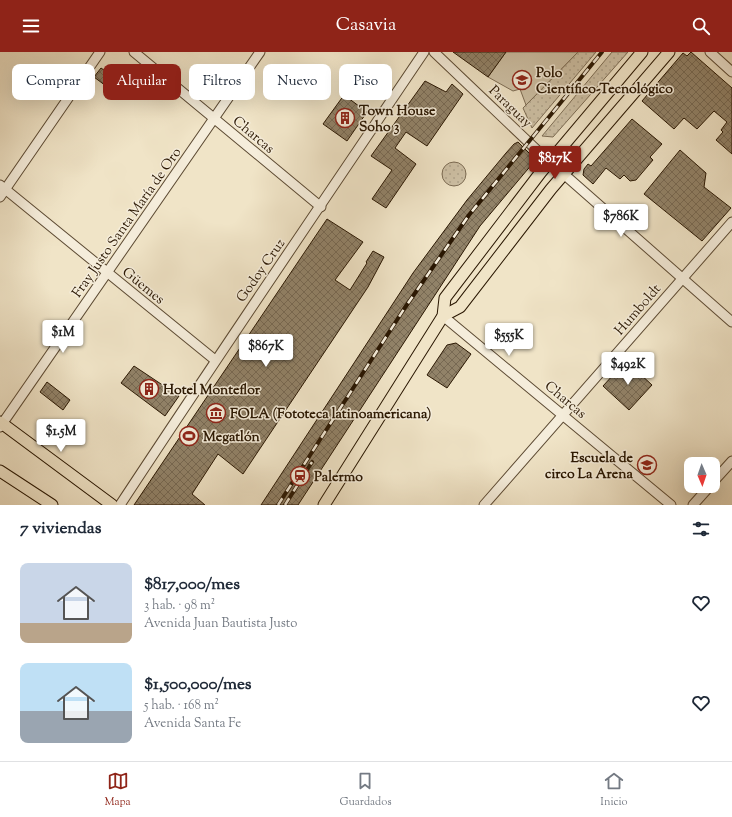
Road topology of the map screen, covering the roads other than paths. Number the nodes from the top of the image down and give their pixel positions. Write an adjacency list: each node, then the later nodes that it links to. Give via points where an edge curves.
1 (100, 52): 13 (street)
2 (134, 52): 10 (street, Charcas)
3 (260, 52): 10 (street, Fray Justo Santa María de Oro)
4 (424, 52): 14 (street, Godoy Cruz)
5 (434, 52): 11 (street, Paraguay)
6 (642, 52): 11 (main road)
7 (669, 52): 12 (main road)
8 (710, 52): 9 (street)
9 (732, 72)
10 (214, 120): 14 (street, Charcas); 16 (street, Fray Justo Santa María de Oro)
11 (550, 162): 12 (street, Paraguay); 18 (main road, via 445,298)
12 (564, 174): 17 (street, Paraguay); 18 (main road, via 460,307)
13 (2, 190): 16 (street, Güemes)
14 (321, 207): 20 (street, Godoy Cruz)
15 (732, 222): 17 (street, Humboldt)
16 (107, 272): 20 (street, Güemes); 22 (street, Fray Justo Santa María de Oro)
17 (681, 279): 19 (street, Paraguay); 21 (street, Humboldt)
18 (443, 316): 21 (street, Charcas); 30 (main road)
19 (732, 322)
20 (215, 360): 29 (street, Godoy Cruz)
21 (563, 415): 31 (street, Humboldt); 32 (street, Charcas)
22 (1, 424): 28 (main road)
23 (732, 461): 25 (street)
24 (0, 471): 27 (main road)
25 (720, 474)
26 (704, 493): 33 (street)
27 (52, 505)
28 (112, 505)
29 (120, 505)
30 (324, 505)
31 (484, 505)
32 (671, 505)
33 (693, 505)

